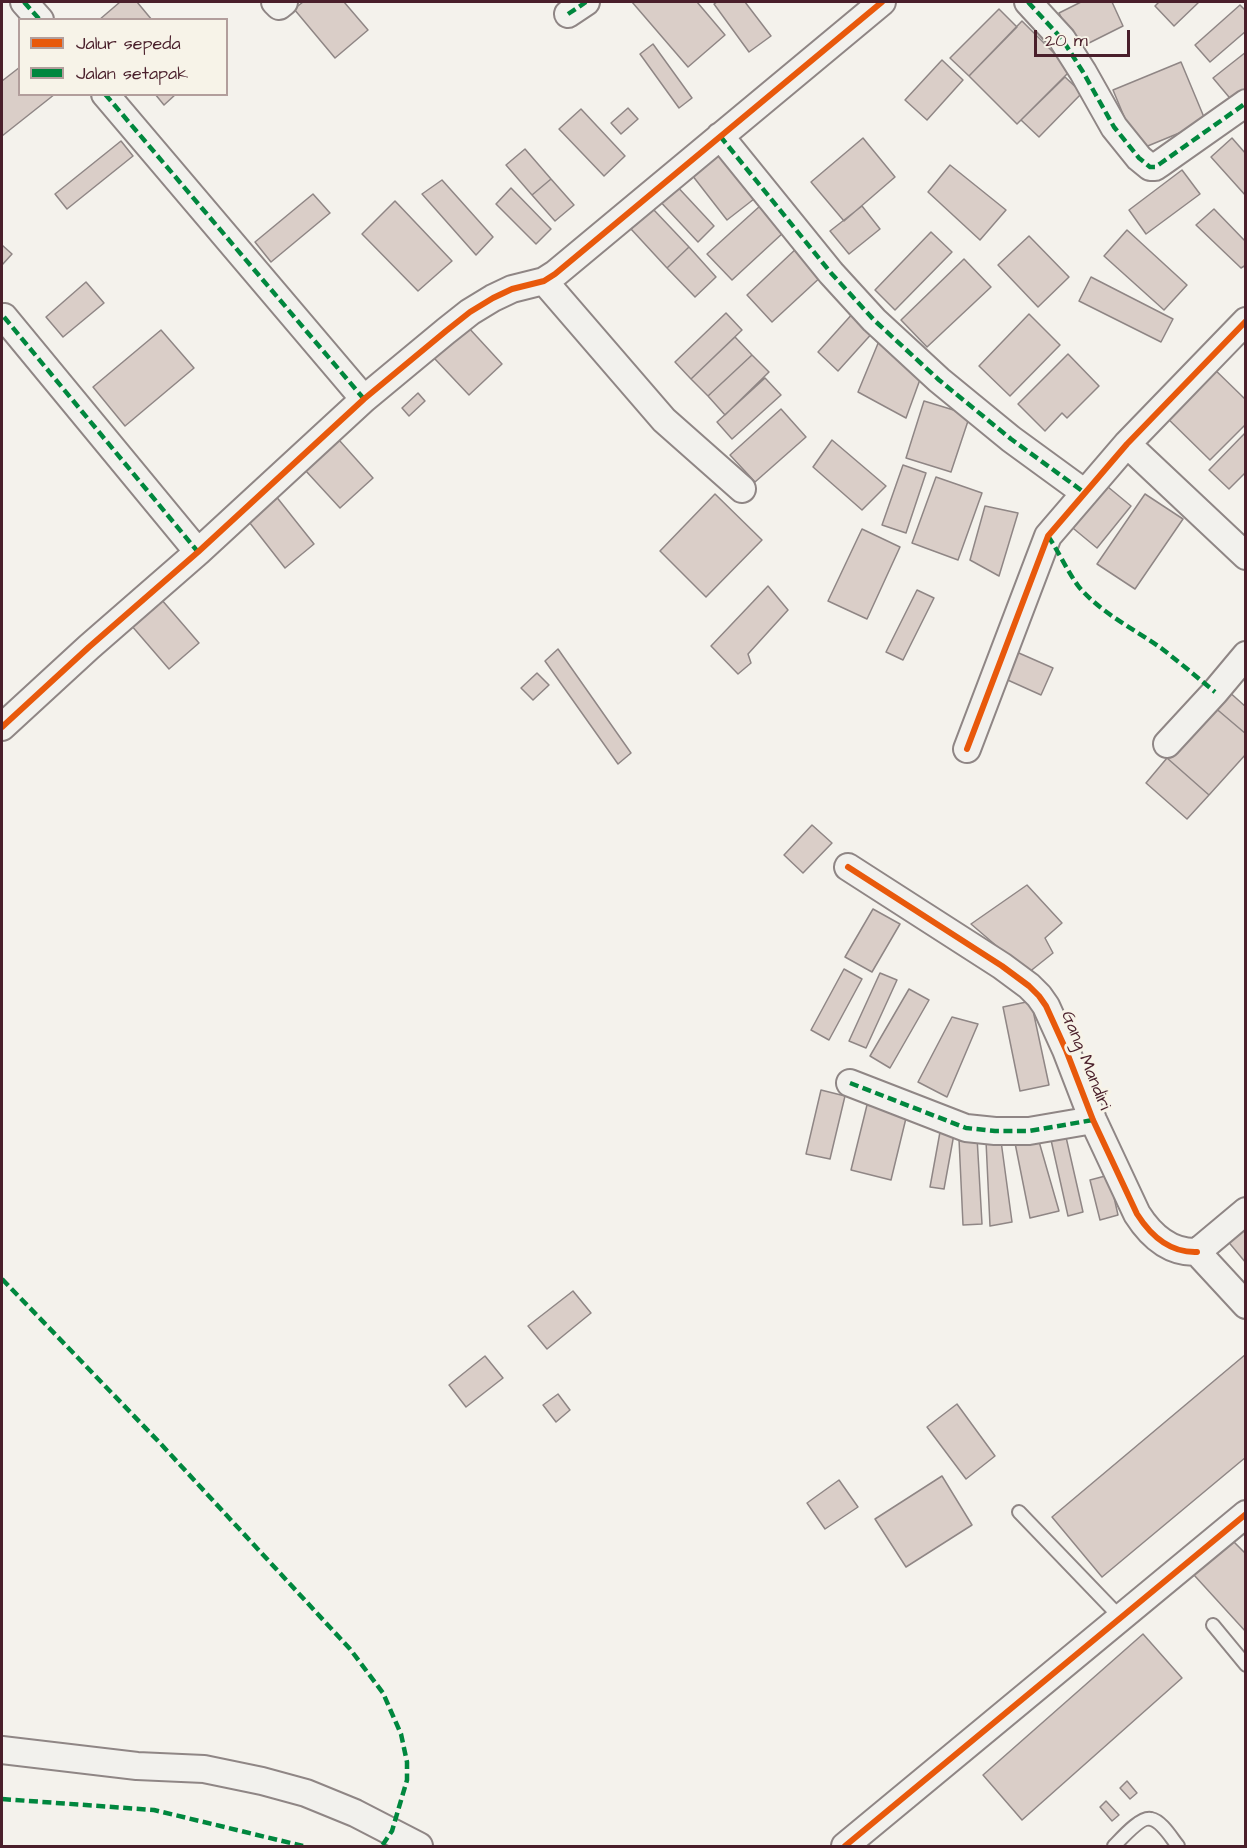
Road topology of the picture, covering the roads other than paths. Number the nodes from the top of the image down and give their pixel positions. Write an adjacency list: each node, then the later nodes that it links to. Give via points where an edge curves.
1 (24, 2): 6 (street)
2 (274, 2): 3 (street, via 279,6)
3 (284, 2)
4 (882, 2): 9 (street)
5 (1028, 2): 8 (street, via 1062,39 1114,127 1150,167)
6 (38, 18)
7 (107, 96): 13 (street)
8 (1245, 103)
9 (720, 136): 10 (street); 16 (street, via 874,320 939,380)
10 (544, 281): 13 (street, via 512,289 470,312); 15 (street, via 664,420)
11 (4, 317): 17 (street)
12 (1245, 321): 14 (street)
13 (364, 399): 17 (street)
14 (1126, 444): 16 (street); 18 (street)
15 (742, 489)
16 (1085, 493): 22 (street, via 1048,536)
17 (198, 552): 20 (street)
18 (1245, 556)
19 (1245, 655): 21 (street)
20 (2, 727)
21 (1167, 744)
22 (967, 749)
23 (848, 867): 25 (street, Gang Mandiri, via 1002,966 1039,996 1066,1050)
24 (850, 1083): 25 (street, via 966,1128 1029,1131)
25 (1093, 1120): 27 (street, Gang Mandiri, via 1146,1228 1170,1247)
26 (1245, 1211): 27 (street)
27 (1197, 1252): 28 (street)
28 (1245, 1305)
29 (1019, 1512): 31 (lane)
30 (1245, 1514): 31 (street)
31 (1120, 1617): 36 (street)
32 (1213, 1625): 33 (lane)
33 (1245, 1665)
34 (2, 1750): 35 (street, via 137,1766 204,1769 262,1780 306,1793)
35 (419, 1846)
36 (845, 1846)
37 (1113, 1846): 38 (lane, via 1143,1819 1152,1819)
38 (1178, 1846)

